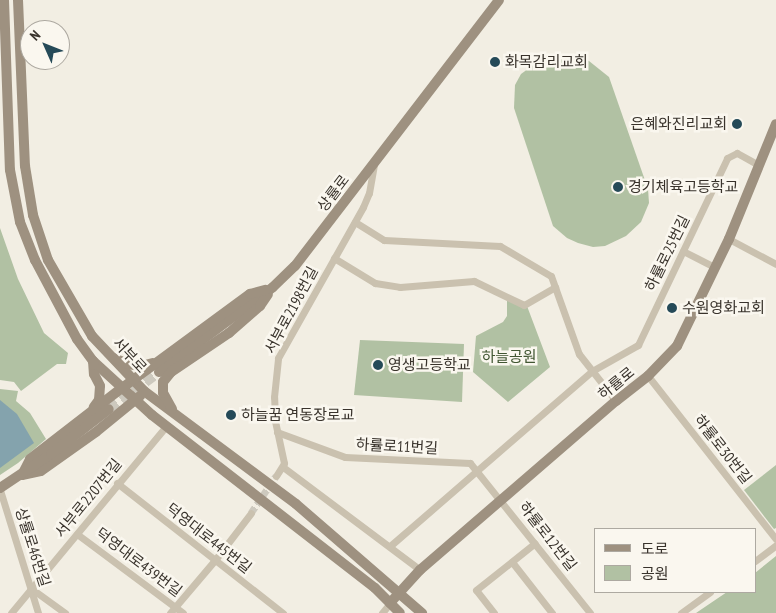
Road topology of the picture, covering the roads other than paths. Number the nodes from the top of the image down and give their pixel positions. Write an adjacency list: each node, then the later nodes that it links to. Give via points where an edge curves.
1 (4, 0): 16 (main road, 서부로, via 10,170 20,222 35,260)
2 (18, 0): 15 (main road, 서부로, via 25,166 33,215 48,260 92,336)
3 (499, 0): 5 (main road, 상률로)
4 (776, 124): 6 (main road, 하률로)
5 (374, 164): 7 (street, 서부로2198번길, via 368,193); 13 (main road, 상률로, via 295,266)
6 (760, 165): 8 (main road, 하률로); 9 (street, 하률로25번길, via 737,153 727,158)
7 (355, 222): 10 (street, 서부로2198번길); 14 (street, via 384,240 500,246 551,276)
8 (729, 239): 11 (street); 12 (main road, 하률로)
9 (683, 251): 12 (street); 18 (street, 하률로25번길, via 638,345)
10 (334, 258): 14 (street, via 375,283 400,287 474,281 524,304); 29 (street, 서부로2198번길, via 278,358 274,397)
11 (776, 264)
12 (715, 268): 19 (main road, 하률로, via 677,346)
13 (273, 287): 17 (main road, 상률로); 27 (main road, via 260,306 229,333 171,372 163,382 162,393)
14 (555, 287): 18 (street, via 579,354)
15 (110, 356): 17 (main road, via 135,365); 20 (main road, 서부로)
16 (93, 361): 21 (main road, 서부로); 26 (main road, via 94,374 100,386 99,400)
17 (158, 367): 20 (main road, 상률로)
18 (592, 371): 24 (street); 31 (street, 하률로25번길)
19 (648, 376): 24 (main road, 하률로); 39 (street, 하률로30번길)
20 (132, 380): 21 (main road, 상률로); 22 (main road, 서부로)
21 (122, 388): 23 (main road, 서부로); 26 (main road, 상률로)
22 (144, 391): 23 (main road); 27 (main road, 서부로)
23 (136, 401): 28 (main road, 서부로); 32 (main road, via 41,471)
24 (616, 401): 36 (main road, 하률로)
25 (109, 409): 32 (main road)
26 (91, 412): 32 (main road, 상률로, via 30,459)
27 (175, 414): 48 (main road, 서부로, via 296,504)
28 (166, 426): 34 (street, 서부로2207번길); 50 (main road, 서부로)
29 (277, 432): 30 (street, 서부로2198번길); 31 (street, 하률로11번길, via 344,457 470,463)
30 (283, 467): 33 (street); 42 (street)
31 (477, 471): 36 (street, 하률로11번길); 42 (street, 하률로25번길)
32 (22, 475): 35 (main road)
33 (276, 476)
34 (118, 484): 38 (street, 서부로2207번길); 43 (street, 덕영대로445번길)
35 (0, 489): 47 (street, 상률로46번길)
36 (502, 501): 40 (street, 하률로12번길); 46 (main road, 하률로)
37 (251, 513): 43 (street)
38 (77, 534): 47 (street, 서부로2207번길); 51 (street, 덕영대로439번길)
39 (776, 539)
40 (535, 543): 45 (street); 63 (street, 하률로12번길)
41 (776, 545): 44 (street)
42 (390, 546): 46 (street)
43 (215, 560): 51 (street); 57 (street, 덕영대로445번길)
44 (756, 560)
45 (512, 562): 61 (street, via 476,590); 62 (street)
46 (420, 570): 48 (main road, 하률로)
47 (32, 589): 52 (street, 서부로2207번길); 53 (street, 상률로46번길); 54 (street)
48 (399, 592): 50 (main road, 하률로); 60 (main road, 서부로)
49 (709, 593): 64 (street)
50 (390, 603): 58 (street); 59 (main road, 서부로)
51 (175, 607): 55 (street); 56 (street, 덕영대로439번길)
52 (11, 613)
53 (38, 613)
54 (65, 613)
55 (170, 613)
56 (183, 613)
57 (283, 613)
58 (382, 613)
59 (400, 613)
60 (422, 613)
61 (494, 613)
62 (552, 613)
63 (590, 613)
64 (681, 613)

